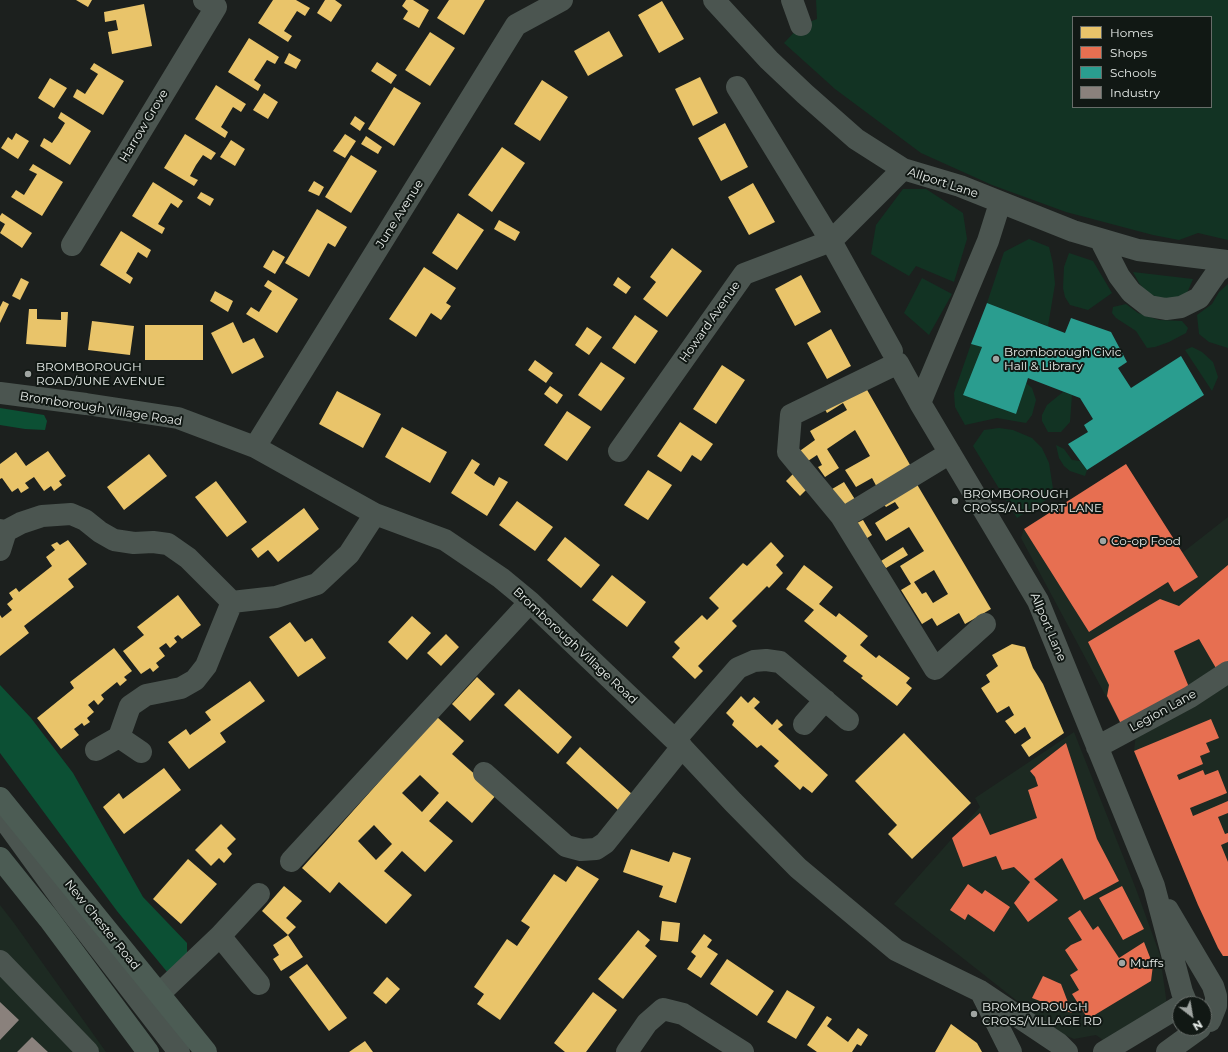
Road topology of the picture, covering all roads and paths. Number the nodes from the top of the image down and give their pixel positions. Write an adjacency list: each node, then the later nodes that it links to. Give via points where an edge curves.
1 (562, 0): 16 (street, June Avenue, via 516,25)
2 (714, 0): 7 (street, Allport Lane, via 769,60 805,94 856,139)
3 (792, 0): 5 (street)
4 (214, 2): 11 (street, Harrow Grove)
5 (800, 25)
6 (737, 87): 10 (street, Allport Lane)
7 (903, 170): 8 (street, Allport Lane, via 960,186); 10 (street, Howard Avenue)
8 (1000, 203): 9 (street, Allport Lane); 15 (street, via 988,240)
9 (1100, 239): 12 (street, Allport Lane, via 1138,250); 12 (street, via 1119,276 1131,292 1149,306 1166,309 1181,307 1199,298 1217,272)
10 (831, 241): 13 (street, Allport Lane); 17 (street, Howard Avenue, via 744,274)
11 (72, 245)
12 (1228, 262)
13 (895, 357): 15 (street, Allport Lane); 20 (street, via 791,415 788,452)
14 (0, 393): 16 (street, Bromborough Village Road, via 178,418)
15 (920, 403): 18 (street, Allport Lane)
16 (256, 447): 19 (street, Bromborough Village Road)
17 (619, 451)
18 (950, 453): 20 (street); 31 (street, Allport Lane, via 1038,601)
19 (375, 514): 22 (street, via 349,554 317,584 276,597); 23 (street, Bromborough Village Road, via 445,540 501,578)
20 (843, 518): 24 (street, via 935,669)
21 (2, 537): 22 (street, via 21,523 42,516 71,514 85,520 114,540 134,544 168,544 188,558)
22 (232, 602): 29 (street, via 206,666 195,680 181,688 146,695 130,706)
23 (530, 602): 30 (street, Bromborough Village Road); 38 (street)
24 (985, 624)
25 (1228, 672): 31 (street, Legion Lane)
26 (825, 700): 27 (street); 28 (street); 30 (street, via 780,662 754,661 738,668)
27 (848, 720)
28 (804, 724)
29 (119, 737): 32 (street); 33 (street)
30 (678, 743): 34 (street, via 605,843 596,849 581,850 566,846); 45 (street, Bromborough Village Road, via 798,868 896,950)
31 (1097, 747): 39 (street, Allport Lane)
32 (96, 750)
33 (141, 752)
34 (484, 773)
35 (0, 798): 46 (highway, New Chester Road)
36 (0, 814): 54 (street)
37 (0, 858): 52 (highway, via 49,919)
38 (291, 861)
39 (1154, 886): 43 (street); 47 (street)
40 (259, 894): 41 (street)
41 (220, 936): 44 (street); 46 (street)
42 (0, 960): 53 (street)
43 (1221, 982): 48 (street); 49 (street, via 1216,996 1216,1006)
44 (259, 984)
45 (980, 991): 58 (street); 59 (street, Bromborough Village Road)
46 (158, 995): 55 (highway, New Chester Road)
47 (1194, 996)
48 (1212, 996)
49 (1212, 1008)
50 (1172, 1025): 60 (street)
51 (1181, 1036): 61 (street)
52 (144, 1048)
53 (88, 1052)
54 (179, 1052)
55 (206, 1052)
56 (627, 1052): 57 (street, via 647,1023 663,1009 683,1014)
57 (743, 1052)
58 (1011, 1052)
59 (1067, 1052)
60 (1104, 1052)
61 (1167, 1052)

